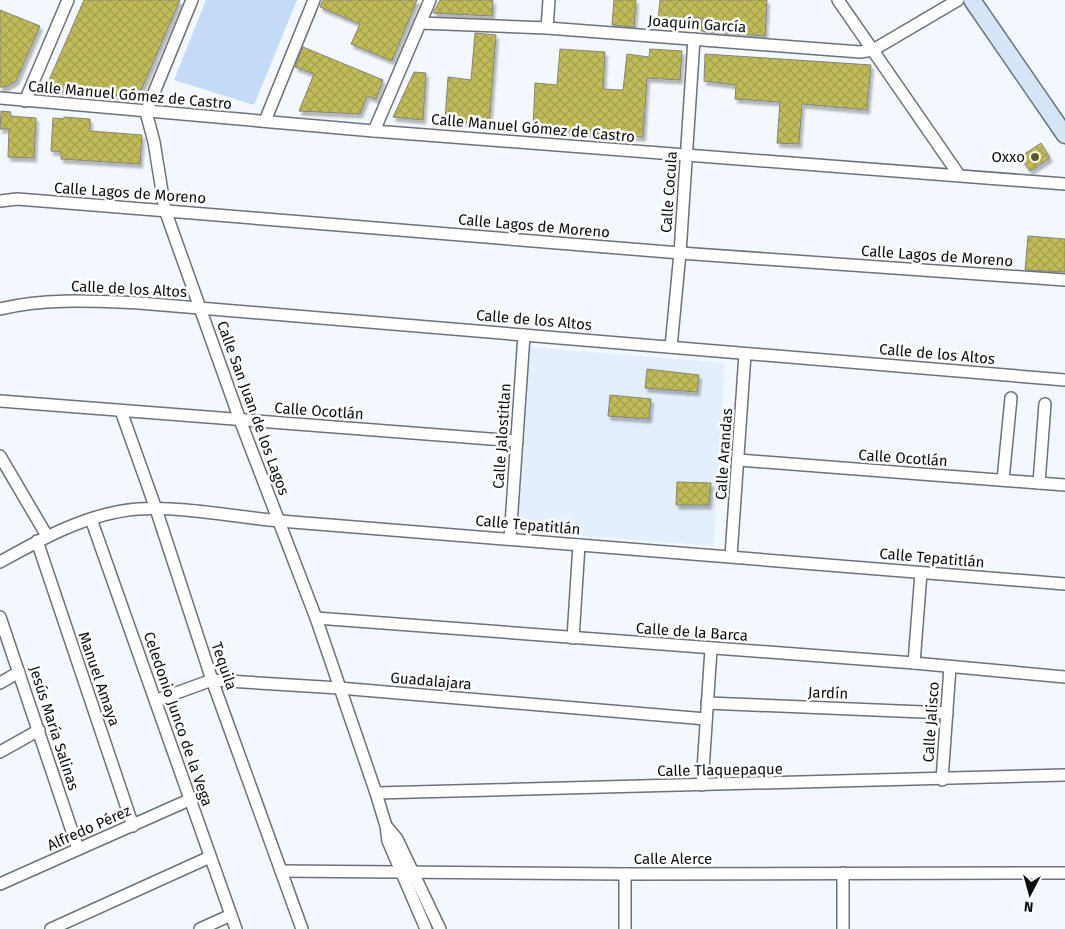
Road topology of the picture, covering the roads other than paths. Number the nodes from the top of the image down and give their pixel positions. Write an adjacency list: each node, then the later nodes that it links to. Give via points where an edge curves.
1 (68, 0): 14 (street)
2 (192, 0): 15 (street)
3 (314, 0): 16 (street)
4 (430, 0): 9 (street)
5 (549, 0): 10 (street)
6 (838, 0): 12 (street)
7 (958, 0): 12 (street, Joaquín García)
8 (972, 0): 18 (street)
9 (420, 23): 10 (street, Joaquín García); 17 (street)
10 (547, 28): 11 (street, Joaquín García)
11 (694, 39): 12 (street, Joaquín García, via 860,52); 19 (street, Calle Cocula)
12 (873, 50): 20 (street)
13 (0, 98): 14 (street, Calle Manuel Gómez de Castro)
14 (25, 101): 15 (street, Calle Manuel Gómez de Castro)
15 (146, 112): 16 (street, Calle Manuel Gómez de Castro); 23 (street, Calle San Juan de los Lagos)
16 (265, 120): 17 (street, Calle Manuel Gómez de Castro)
17 (374, 131): 19 (street, Calle Manuel Gómez de Castro)
18 (1065, 135)
19 (686, 155): 20 (street, Calle Manuel Gómez de Castro); 24 (street, Calle Cocula)
20 (960, 175): 21 (street, Calle Manuel Gómez de Castro)
21 (1065, 184)
22 (0, 201): 23 (street, Calle Lagos de Moreno, via 18,199)
23 (165, 210): 24 (street, Calle Lagos de Moreno); 26 (street, Calle San Juan de los Lagos)
24 (680, 253): 25 (street, Calle Lagos de Moreno); 29 (street, Calle Cocula)
25 (1065, 280)
26 (200, 308): 27 (street, Calle de los Altos, via 92,301 28,304); 28 (street, Calle de los Altos); 36 (street, Calle San Juan de los Lagos)
27 (0, 309)
28 (524, 335): 29 (street, Calle de los Altos); 37 (street, Calle Jalostitlan)
29 (671, 347): 30 (street, Calle de los Altos)
30 (745, 354): 31 (street, Calle de los Altos); 39 (street, Calle Arandas)
31 (1065, 380)
32 (1011, 398): 40 (street)
33 (0, 401): 35 (street, Calle Ocotlán)
34 (1045, 404): 41 (street)
35 (120, 411): 36 (street, Calle Ocotlán); 43 (street, Tequila)
36 (240, 420): 37 (street, Calle Ocotlán); 45 (street, Calle San Juan de los Lagos)
37 (517, 440): 46 (street, Calle Jalostitlan)
38 (0, 456): 47 (street)
39 (739, 460): 40 (street, Calle Ocotlán); 49 (street, Calle Arandas)
40 (1003, 480): 41 (street, Calle Ocotlán)
41 (1039, 483): 42 (street, Calle Ocotlán)
42 (1065, 485)
43 (156, 509): 44 (street, Calle Tepatitlán, via 117,512); 45 (street, Calle Tepatitlán); 61 (street, Tequila)
44 (91, 519): 47 (street, Calle Tepatitlán); 64 (street, Celedonio Junco de la Vega)
45 (280, 521): 46 (street, Calle Tepatitlán); 54 (street, Calle San Juan de los Lagos)
46 (510, 538): 48 (street, Calle Tepatitlán)
47 (42, 539): 50 (street, Calle Tepatitlán); 75 (street, Manuel Amaya)
48 (579, 545): 49 (street, Calle Tepatitlán); 55 (street)
49 (731, 556): 51 (street, Calle Tepatitlán)
50 (0, 562)
51 (921, 573): 52 (street, Calle Tepatitlán); 57 (street, Calle Jalisco)
52 (1065, 584)
53 (0, 617): 59 (street, Jesús María Salinas)
54 (316, 618): 55 (street, Calle de la Barca); 63 (street, Calle San Juan de los Lagos)
55 (573, 638): 56 (street, Calle de la Barca)
56 (711, 649): 57 (street, Calle de la Barca); 65 (street)
57 (914, 663): 58 (street, Calle de la Barca)
58 (950, 667): 60 (street, Calle de la Barca); 66 (street, Calle Jalisco)
59 (19, 672): 62 (street); 68 (street, Jesús María Salinas)
60 (1065, 677)
61 (212, 680): 63 (street, Guadalajara); 64 (street, Guadalajara); 78 (street, Tequila)
62 (0, 683)
63 (339, 688): 67 (street, Guadalajara); 73 (street, Calle San Juan de los Lagos)
64 (157, 700): 74 (street, Celedonio Junco de la Vega)
65 (707, 703): 66 (street, Jardín); 67 (street)
66 (947, 714): 71 (street, Calle Jalisco)
67 (706, 719): 72 (street)
68 (39, 730): 69 (street); 76 (street, Jesús María Salinas)
69 (0, 752)
70 (1065, 775): 71 (street, Calle Tlaquepaque)
71 (942, 780): 72 (street, Calle Tlaquepaque)
72 (702, 786): 73 (street, Calle Tlaquepaque)
73 (376, 793): 79 (street, Calle San Juan de los Lagos, via 388,841)
74 (189, 800): 75 (street, Alfredo Pérez); 77 (street, Celedonio Junco de la Vega)
75 (133, 826): 76 (street, Alfredo Pérez)
76 (78, 849): 83 (street, Alfredo Pérez)
77 (210, 857): 84 (street, Celedonio Junco de la Vega); 85 (street)
78 (282, 871): 79 (street, Calle Alerce); 88 (street, Tequila)
79 (407, 871): 82 (street, Calle Alerce); 89 (street, Calle San Juan de los Lagos); 90 (street, Calle San Juan de los Lagos)
80 (843, 873): 81 (street, Calle Alerce); 82 (street, Calle Alerce); 92 (street)
81 (1065, 873)
82 (625, 874): 91 (street)
83 (0, 884)
84 (231, 915): 86 (street); 87 (street, Celedonio Junco de la Vega)
85 (51, 929)
86 (200, 929)
87 (236, 929)
88 (302, 929)
89 (426, 929)
90 (440, 929)
91 (625, 929)
92 (843, 929)

